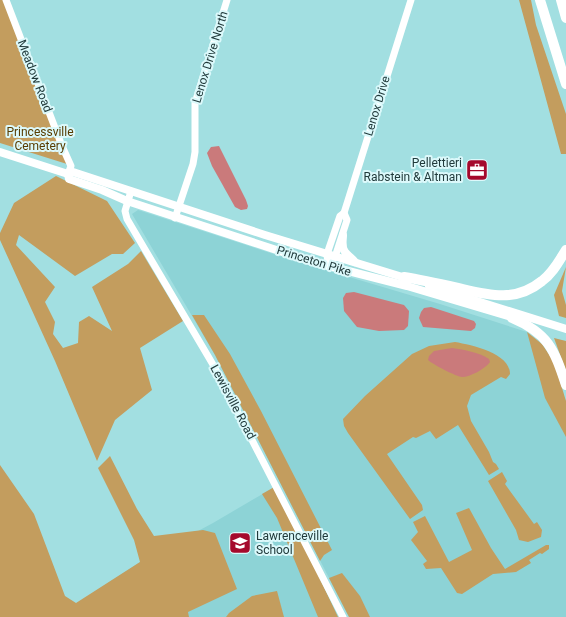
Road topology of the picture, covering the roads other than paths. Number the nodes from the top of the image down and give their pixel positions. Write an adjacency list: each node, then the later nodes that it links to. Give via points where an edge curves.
1 (6, 0): 9 (street, Meadow Road, via 71,166)
2 (227, 0): 12 (street, Lenox Drive North, via 194,102 195,152)
3 (411, 0): 13 (street, Lenox Drive)
4 (540, 0): 7 (highway)
5 (561, 0): 6 (highway)
6 (566, 18)
7 (566, 84)
8 (0, 152): 9 (main road, Princeton Pike)
9 (68, 174): 10 (main road, Princeton Pike, via 73,172); 11 (main road, Princeton Pike, via 69,179)
10 (131, 191): 11 (street, Lewisville Road); 12 (main road, Princeton Pike)
11 (127, 201): 14 (main road, Princeton Pike); 25 (street, Lewisville Road, via 127,219 215,368)
12 (179, 207): 14 (street, Lenox Drive North); 17 (main road, Princeton Pike)
13 (344, 212): 15 (street, Lenox Drive, via 347,220); 17 (street, Lenox Drive, via 340,216)
14 (175, 218): 19 (main road, Princeton Pike)
15 (342, 235): 17 (street, Lenox Drive); 18 (main road, via 343,248)
16 (566, 250): 20 (highway, via 543,281 528,290 511,295 489,295)
17 (331, 256): 18 (main road, Princeton Pike); 19 (street, Lenox Drive)
18 (355, 262): 20 (main road, Princeton Pike)
19 (328, 266): 21 (main road, Princeton Pike)
20 (404, 277): 22 (main road, Princeton Pike)
21 (512, 318): 23 (main road, Princeton Pike); 24 (highway, via 532,328 545,339 555,353)
22 (566, 329)
23 (566, 333)
24 (566, 384)
25 (342, 617)

